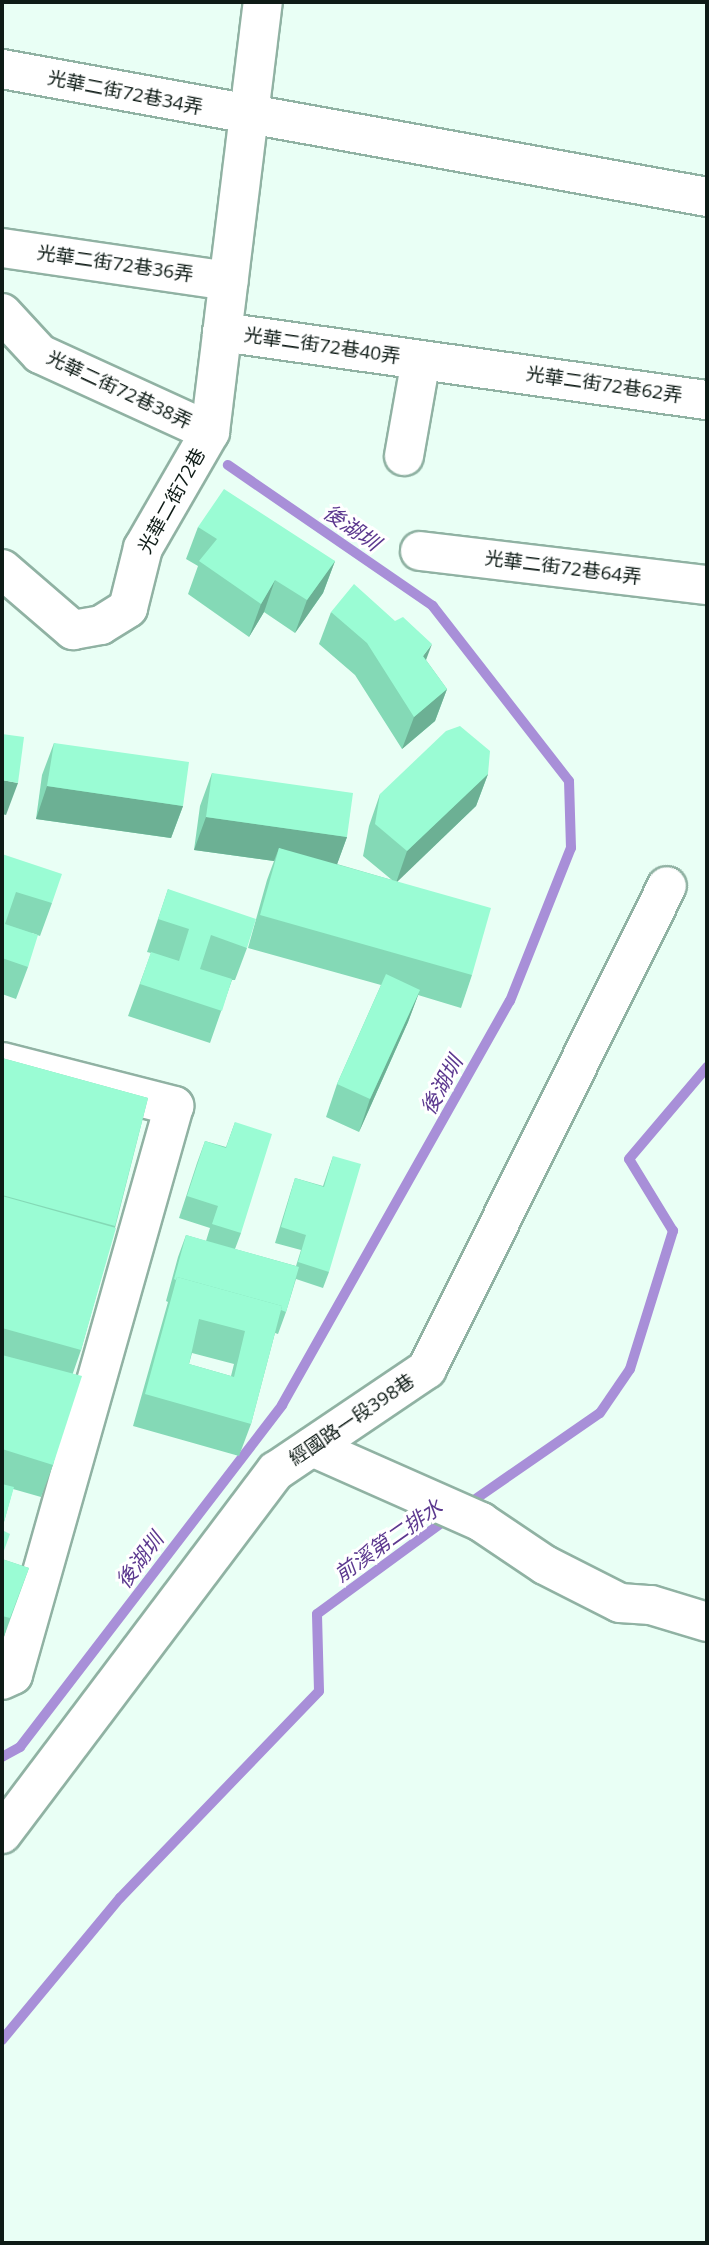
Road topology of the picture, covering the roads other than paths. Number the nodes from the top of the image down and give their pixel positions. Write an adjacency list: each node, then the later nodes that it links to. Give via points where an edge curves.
1 (263, 2): 3 (lane, 光華二街72巷)
2 (2, 69): 3 (lane, 光華二街72巷34弄)
3 (249, 117): 4 (lane); 6 (lane, 光華二街72巷)
4 (707, 197)
5 (2, 248): 6 (lane, 光華二街72巷36弄)
6 (229, 281): 8 (lane, 光華二街72巷)
7 (2, 313): 12 (lane, 光華二街72巷38弄, via 40,354)
8 (222, 332): 9 (lane, 光華二街72巷40弄); 12 (lane, 光華二街72巷)
9 (421, 360): 10 (lane, 光華二街72巷40弄); 13 (lane, 光華二街72巷40弄)
10 (501, 370): 11 (lane, 光華二街72巷62弄)
11 (707, 400)
12 (210, 432): 15 (lane, 光華二街72巷, via 142,548 128,608 101,625 73,630)
13 (404, 456)
14 (420, 551): 16 (lane, 光華二街72巷64弄)
15 (2, 569)
16 (707, 585)
17 (667, 886): 19 (lane, 經國路一段398巷, via 427,1369)
18 (2, 1062): 21 (lane, via 173,1106 13,1675)
19 (312, 1447): 20 (lane, via 481,1522 545,1565 620,1602 651,1605); 22 (lane, 經國路一段398巷, via 276,1471)
20 (707, 1622)
21 (2, 1680)
22 (2, 1833)

